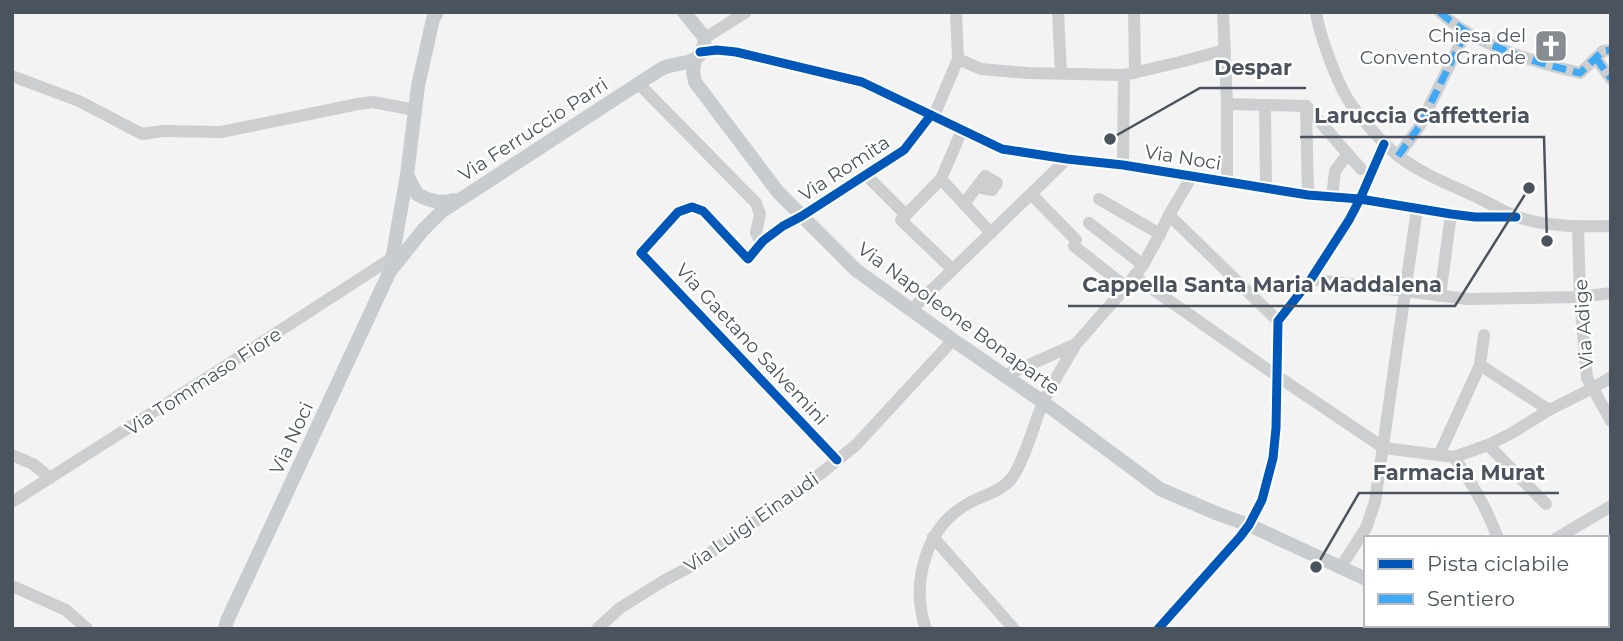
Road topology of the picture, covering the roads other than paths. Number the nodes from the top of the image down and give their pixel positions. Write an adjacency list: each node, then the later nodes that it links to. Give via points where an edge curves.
1 (437, 12): 26 (main road, Via Noci)
2 (684, 12): 11 (main road)
3 (746, 12): 11 (street)
4 (956, 12): 15 (street)
5 (1058, 12): 17 (street)
6 (1133, 12): 18 (street)
7 (1223, 12): 12 (street)
8 (1440, 12): 10 (street)
9 (1317, 17): 29 (street, via 1347,98)
10 (1466, 32): 14 (street, via 1540,64 1580,73); 31 (street, via 1419,127)
11 (700, 49): 16 (main road, Via Ferruccio Parri, via 690,62); 21 (main road); 27 (street, Via Noci, via 736,52 862,82)
12 (1224, 50): 18 (street); 23 (street)
13 (1611, 50): 14 (street)
14 (1596, 58): 20 (street)
15 (958, 59): 17 (street, via 981,69); 27 (street, Via Romita)
16 (661, 69): 21 (main road); 22 (main road, Via Ferruccio Parri)
17 (1061, 73): 18 (street)
18 (1129, 74): 33 (street)
19 (12, 76): 26 (street, via 79,101 142,134 221,132 373,102)
20 (1611, 79)
21 (695, 82): 52 (main road, Via Napoleone Bonaparte, via 778,192)
22 (638, 83): 45 (main road, Via Ferruccio Parri); 60 (street, via 755,204)
23 (1227, 104): 24 (street); 39 (street)
24 (1265, 105): 25 (street); 41 (street)
25 (1306, 106): 30 (street); 43 (street)
26 (415, 110): 35 (main road, Via Noci)
27 (932, 116): 28 (street, Via Noci); 36 (street, Via Romita, via 904,150)
28 (962, 130): 32 (street, Via Noci, via 1002,149); 38 (street)
29 (1384, 144): 31 (street); 46 (street)
30 (1348, 154): 34 (street); 44 (street, via 1335,172)
31 (1398, 156): 54 (street)
32 (1067, 159): 33 (street, Via Noci); 42 (street)
33 (1123, 165): 37 (street, Via Noci)
34 (1361, 169)
35 (407, 175): 45 (main road, via 417,194 428,200); 61 (main road, Via Noci)
36 (866, 175): 52 (street, Via Romita); 53 (street)
37 (1192, 176): 39 (street, Via Noci); 51 (street)
38 (941, 179): 48 (street); 53 (street)
39 (1227, 181): 41 (street, Via Noci)
40 (977, 187): 48 (street)
41 (1266, 188): 43 (street, Via Noci)
42 (1031, 194): 58 (street); 66 (street, via 1075,243)
43 (1308, 195): 44 (street, Via Noci)
44 (1332, 198): 46 (street, Via Noci)
45 (460, 199): 61 (main road, Via Ferruccio Parri, via 440,212)
46 (1360, 199): 49 (street, Via Noci); 65 (street)
47 (1099, 200): 59 (street)
48 (964, 204): 58 (street)
49 (1417, 209): 50 (street, Via Noci); 67 (street)
50 (1451, 214): 54 (street, Via Noci); 69 (street)
51 (1169, 215): 59 (street); 72 (street)
52 (802, 216): 60 (street, Via Romita); 71 (main road, Via Napoleone Bonaparte, via 856,270)
53 (903, 217): 63 (street)
54 (1516, 217): 56 (street)
55 (1089, 223): 62 (street)
56 (1577, 227): 57 (street); 70 (street, Via Adige)
57 (1610, 228)
58 (991, 233): 63 (street)
59 (1160, 234): 62 (street)
60 (761, 243): 89 (street, Via Gaetano Salvemini, via 748,259 703,212 692,207 678,212 641,253)
61 (391, 264): 90 (street, Via Tommaso Fiore); 101 (main road, Via Noci)
62 (1143, 265): 64 (street)
63 (952, 270): 71 (street)
64 (1134, 276): 66 (street); 78 (street)
65 (1311, 279): 67 (street); 72 (street)
66 (1126, 287): 75 (street)
67 (1405, 292): 69 (street); 85 (street)
68 (1611, 293): 70 (street)
69 (1440, 296): 70 (street)
70 (1580, 297): 80 (street, Via Adige, via 1587,377)
71 (911, 310): 74 (main road, Via Napoleone Bonaparte)
72 (1278, 321): 78 (street)
73 (1484, 335): 76 (street)
74 (953, 340): 77 (main road, Via Napoleone Bonaparte); 89 (street, Via Luigi Einaudi)
75 (1076, 344): 77 (street); 81 (street)
76 (1480, 365): 82 (street); 86 (street)
77 (1004, 376): 81 (main road, Via Napoleone Bonaparte)
78 (1277, 376): 85 (street); 94 (street, via 1273,457 1262,500)
79 (1611, 377): 80 (street)
80 (1593, 388): 82 (street); 83 (street, Via Adige)
81 (1043, 402): 94 (main road, Via Napoleone Bonaparte, via 1160,489); 97 (street, via 1012,478 956,512)
82 (1549, 410): 84 (street)
83 (1609, 416)
84 (1488, 445): 88 (street); 92 (street)
85 (1384, 449): 86 (street); 98 (street, via 1366,528)
86 (1439, 455): 88 (street)
87 (12, 456): 90 (street, via 33,464)
88 (1454, 457): 95 (street, via 1488,510)
89 (837, 460): 103 (street, Via Luigi Einaudi, via 688,568 620,608)
90 (50, 478): 91 (street, Via Tommaso Fiore)
91 (12, 502)
92 (1546, 504)
93 (1611, 506): 96 (street)
94 (1249, 525): 98 (main road, Via Napoleone Bonaparte); 106 (street)
95 (1497, 536)
96 (1560, 536)
97 (933, 537): 104 (street, via 919,592); 105 (street)
98 (1340, 568): 99 (main road, Via Napoleone Bonaparte)
99 (1364, 578)
100 (12, 586): 102 (street, via 66,610)
101 (225, 626)
102 (82, 627)
103 (597, 629)
104 (926, 629)
105 (1014, 629)
106 (1158, 629)

